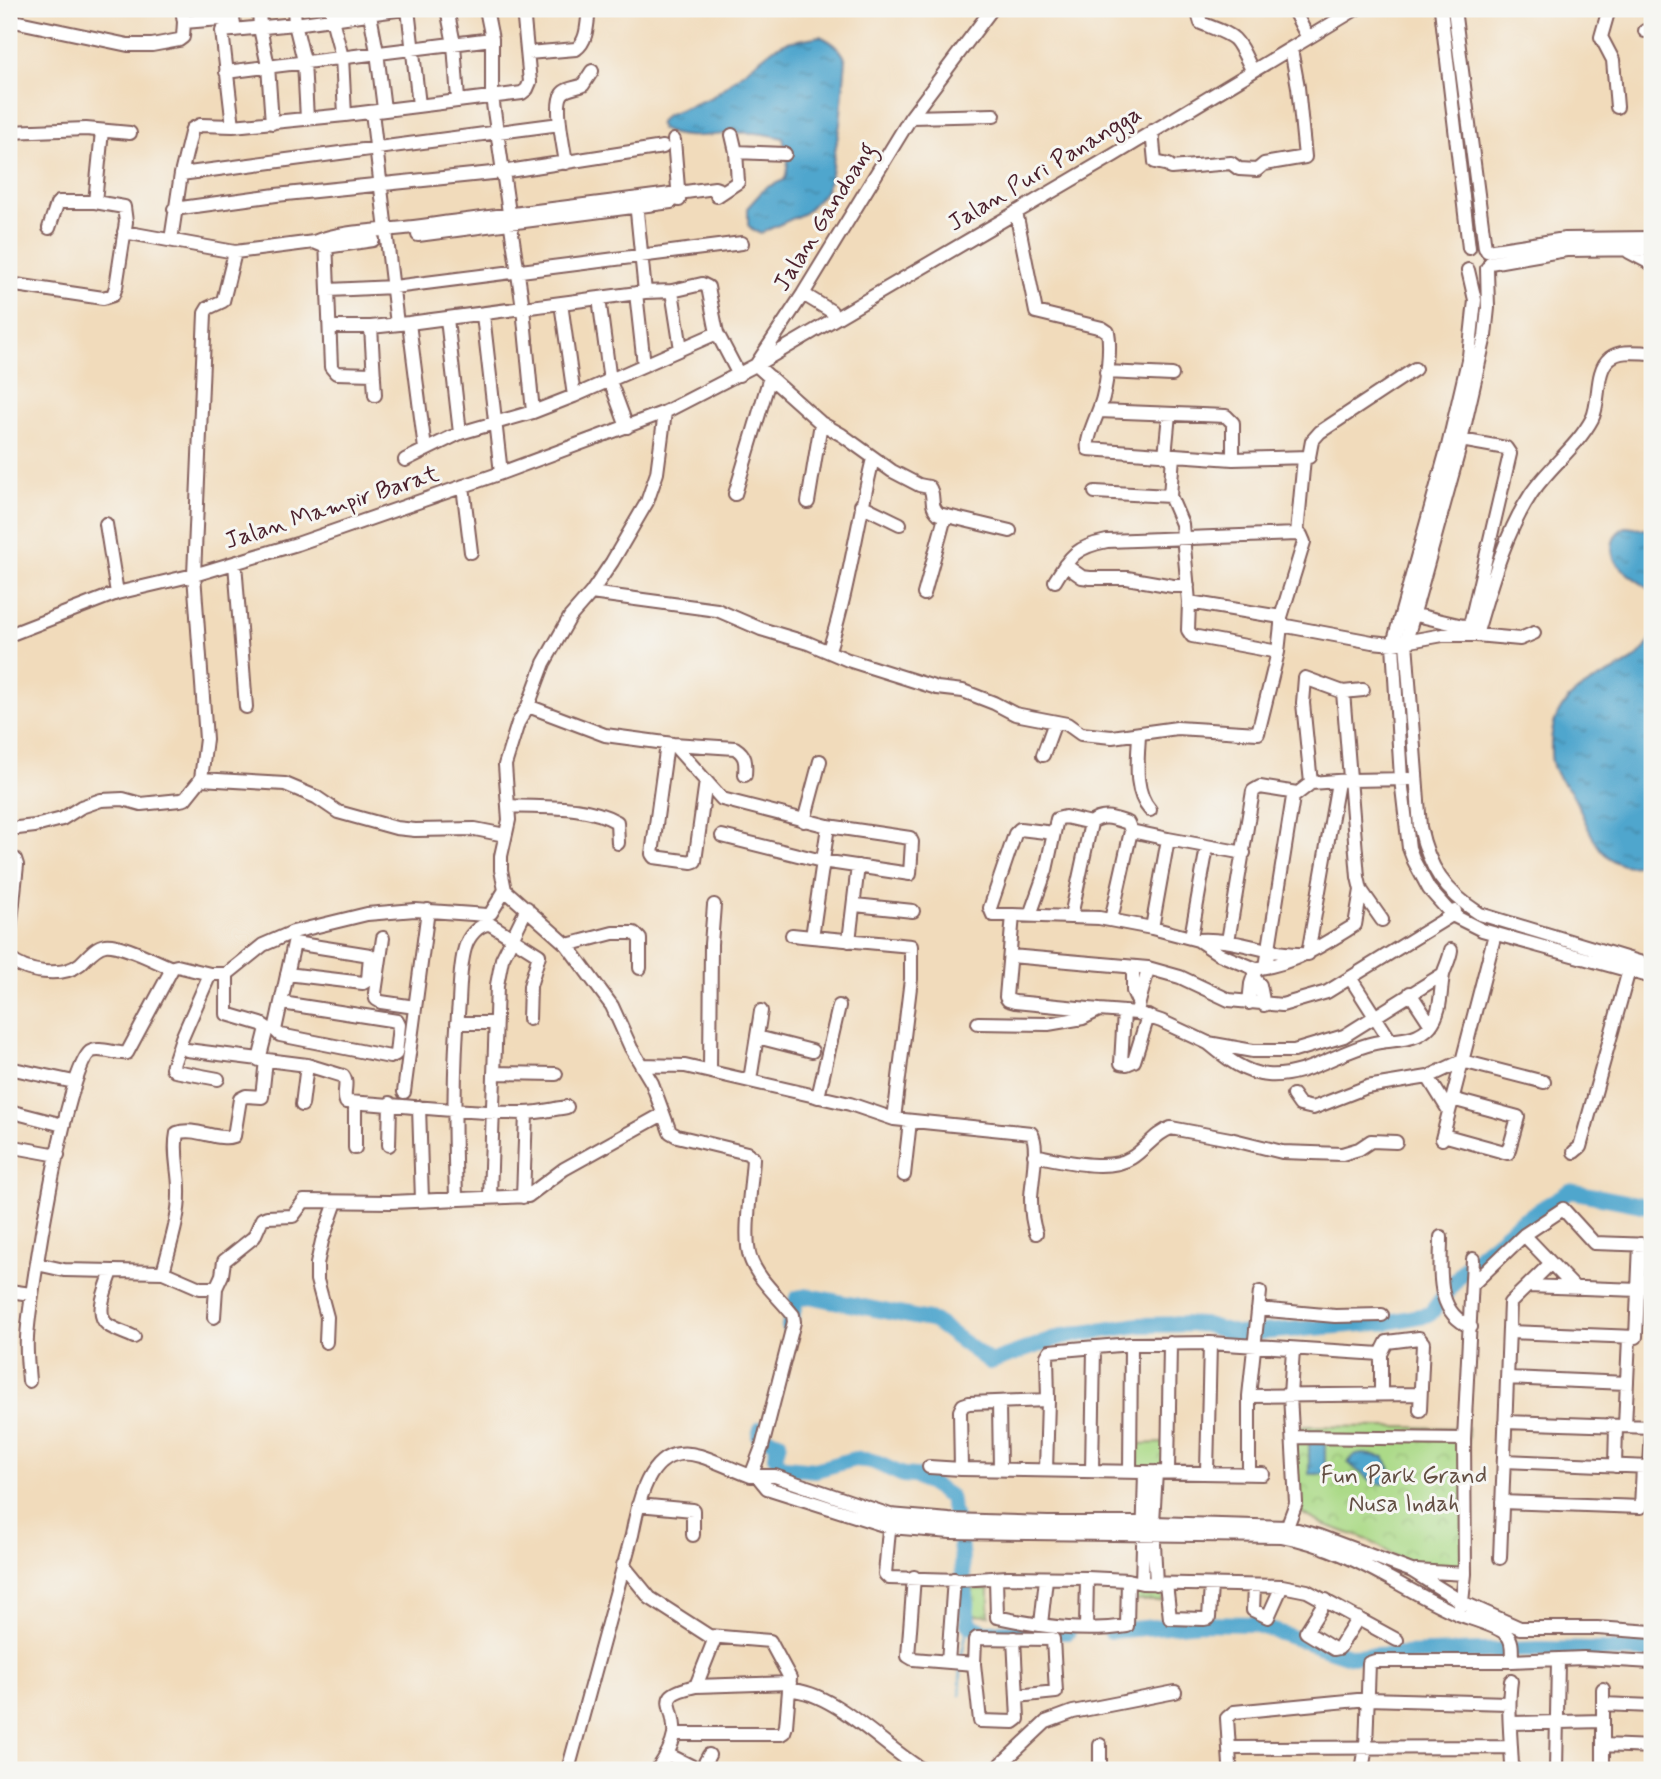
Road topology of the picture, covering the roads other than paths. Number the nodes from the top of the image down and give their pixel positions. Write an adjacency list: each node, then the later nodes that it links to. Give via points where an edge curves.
1 (259, 9): 20 (street)
2 (294, 9): 19 (street)
3 (406, 9): 15 (street); 25 (street)
4 (447, 9): 24 (street)
5 (486, 9): 23 (street)
6 (523, 9): 28 (street)
7 (589, 9): 28 (street, via 580,47)
8 (992, 9): 42 (street, Jalan Gandoang)
9 (1197, 9): 32 (street, via 1201,23 1237,40)
10 (1293, 9): 22 (street)
11 (1356, 9): 22 (street, Jalan Puri Panangga)
12 (1441, 9): 74 (street)
13 (1454, 9): 78 (street)
14 (1609, 9): 38 (street, via 1601,37 1613,60)
15 (369, 11): 16 (street); 27 (street)
16 (332, 14): 19 (street); 29 (street)
17 (183, 15): 18 (street, via 183,37 152,45 128,45); 21 (street, via 233,18)
18 (9, 20)
19 (295, 24): 20 (street); 30 (street)
20 (260, 28): 21 (street); 31 (street)
21 (235, 30): 34 (street, via 220,33)
22 (1308, 38): 26 (street, Jalan Puri Panangga)
23 (492, 39): 24 (street); 35 (street)
24 (454, 44): 25 (street); 36 (street)
25 (414, 49): 27 (street); 37 (street)
26 (1290, 49): 32 (street, Jalan Puri Panangga); 48 (street, via 1305,157 1264,163 1257,170 1239,169 1231,163 1171,168 1155,162)
27 (377, 52): 29 (street); 39 (street)
28 (528, 52): 35 (street, via 530,82 526,91)
29 (342, 57): 30 (street); 40 (street)
30 (304, 61): 31 (street); 43 (street)
31 (268, 66): 34 (street); 44 (street)
32 (1252, 70): 48 (street, Jalan Puri Panangga)
33 (592, 71): 45 (street, via 583,85 565,90 560,97)
34 (226, 72): 46 (street)
35 (492, 97): 36 (street); 50 (street)
36 (458, 100): 37 (street)
37 (419, 104): 39 (street)
38 (1617, 107)
39 (378, 110): 40 (street); 53 (street)
40 (345, 115): 43 (street)
41 (994, 115): 42 (street)
42 (911, 117): 87 (street, Jalan Gandoang)
43 (307, 119): 44 (street)
44 (272, 123): 46 (street)
45 (560, 124): 50 (street); 56 (street)
46 (233, 126): 58 (street, via 194,127)
47 (102, 131): 49 (street); 51 (street); 61 (street)
48 (1152, 131): 64 (street, Jalan Puri Panangga)
49 (9, 132)
50 (499, 132): 53 (street); 57 (street)
51 (130, 133)
52 (732, 135): 54 (street)
53 (377, 147): 58 (street); 59 (street)
54 (736, 152): 55 (street); 60 (street, via 738,182 723,191 716,188)
55 (785, 154)
56 (566, 163): 57 (street); 60 (street, via 669,144)
57 (502, 172): 59 (street); 65 (street)
58 (181, 174): 63 (street)
59 (382, 185): 63 (street); 68 (street)
60 (679, 197): 62 (street)
61 (95, 202): 66 (street, via 59,202); 67 (street, via 124,207)
62 (636, 203): 65 (street); 77 (street)
63 (174, 209): 70 (street)
64 (1016, 212): 101 (street, Jalan Puri Panangga); 103 (street, via 1036,312 1105,330 1109,338)
65 (511, 218): 68 (street); 81 (street)
66 (49, 228)
67 (124, 232): 70 (street); 82 (street, via 117,287 109,298)
68 (387, 234): 71 (street); 83 (street)
69 (1652, 238): 73 (street)
70 (171, 240): 76 (street)
71 (322, 242): 76 (street); 84 (street)
72 (742, 243): 77 (street)
73 (1620, 244): 75 (street); 78 (street); 79 (street)
74 (1469, 248): 78 (street, via 1474,246); 80 (street, via 1464,257)
75 (1652, 249)
76 (235, 252): 142 (street, via 223,301 205,313)
77 (640, 254): 81 (street); 86 (street)
78 (1487, 258): 80 (street, via 1478,273); 119 (street, via 1485,336)
79 (1652, 264)
80 (1468, 270): 119 (street, via 1475,300 1474,328)
81 (518, 271): 83 (street); 90 (street)
82 (9, 284)
83 (394, 287): 84 (street); 94 (street)
84 (329, 290): 95 (street)
85 (671, 291): 86 (street); 97 (street, via 708,286); 98 (street)
86 (641, 292): 88 (street); 100 (street)
87 (803, 294): 91 (street); 101 (street, Jalan Gandoang)
88 (599, 298): 89 (street); 108 (street)
89 (561, 303): 90 (street); 110 (street)
90 (523, 308): 92 (street); 112 (street)
91 (831, 311)
92 (483, 315): 93 (street); 115 (street)
93 (447, 319): 94 (street); 118 (street)
94 (403, 324): 96 (street); 120 (street)
95 (330, 327): 96 (street); 104 (street, via 333,370)
96 (371, 327): 104 (street)
97 (717, 333): 98 (street); 105 (street)
98 (681, 349): 100 (street)
99 (1652, 353): 153 (street, via 1624,353 1607,361 1594,415 1531,495 1500,558)
100 (644, 365): 108 (street)
101 (756, 365): 105 (street, Jalan Gandoang); 107 (street)
102 (1415, 369): 122 (street, via 1320,432 1312,441 1310,456)
103 (1106, 372): 106 (street); 111 (street)
104 (374, 374): 109 (street)
105 (739, 375): 113 (street, Jalan Gandoang)
106 (1172, 375)
107 (770, 377): 116 (street); 129 (street)
108 (610, 380): 110 (street); 117 (street)
109 (374, 395)
110 (574, 396): 112 (street)
111 (1099, 411): 114 (street); 121 (street, via 1088,449)
112 (533, 412): 115 (street)
113 (665, 412): 117 (street, Jalan Mampir Barat); 146 (street, via 657,473 647,502)
114 (1169, 414): 121 (street); 124 (street, via 1229,417)
115 (494, 422): 118 (street); 126 (street)
116 (821, 423): 123 (street); 131 (street)
117 (627, 427): 126 (street, Jalan Mampir Barat)
118 (460, 433): 120 (street)
119 (1456, 445): 149 (street); 149 (street, via 1506,448 1510,454 1471,621 1463,625); 154 (street)
120 (425, 449): 125 (street)
121 (1169, 456): 124 (street); 130 (street)
122 (1304, 458): 124 (street); 137 (street)
123 (873, 459): 132 (street); 133 (street, via 929,487 934,510)
124 (1233, 459)
125 (405, 460)
126 (501, 473): 127 (street, Jalan Mampir Barat)
127 (463, 486): 139 (street); 140 (street, Jalan Mampir Barat)
128 (1095, 492): 130 (street)
129 (735, 494)
130 (1170, 496): 138 (street)
131 (808, 502)
132 (861, 505): 135 (street); 155 (street, via 849,578)
133 (945, 517): 136 (street); 147 (street)
134 (106, 524): 145 (street)
135 (900, 524)
136 (1010, 531)
137 (1297, 534): 138 (street); 150 (street, via 1304,542)
138 (1184, 537): 141 (street, via 1087,545 1076,550); 144 (street)
139 (471, 552)
140 (235, 563): 142 (street, Jalan Mampir Barat); 160 (street)
141 (1065, 565): 143 (street); 144 (street, via 1082,577)
142 (194, 575): 145 (street, Jalan Mampir Barat); 167 (street, via 206,739)
143 (1055, 580)
144 (1188, 586): 148 (street)
145 (117, 593): 152 (street, Jalan Mampir Barat)
146 (591, 593): 155 (street, via 717,610); 159 (street, via 570,617 544,663)
147 (924, 594)
148 (1189, 602): 150 (street); 156 (street, via 1192,636)
149 (1412, 614): 154 (street)
150 (1281, 621): 154 (street, via 1372,642); 156 (street)
151 (1534, 634): 153 (street, via 1520,639)
152 (9, 635)
153 (1476, 635): 154 (street)
154 (1400, 643): 168 (street); 169 (street)
155 (828, 650): 161 (street, via 937,688 963,691 1015,714)
156 (1278, 652): 162 (street, via 1258,733 1162,728)
157 (1363, 690): 158 (street)
158 (1343, 692): 171 (street); 172 (street, via 1305,678)
159 (528, 706): 163 (street, via 606,735); 174 (street, via 505,765)
160 (246, 707)
161 (1055, 722): 162 (street, via 1100,737); 164 (street)
162 (1139, 735): 175 (street, via 1142,801)
163 (670, 744): 166 (street, via 735,748 745,759); 170 (street); 170 (street, via 654,857 695,861)
164 (1043, 755)
165 (820, 761): 176 (street)
166 (745, 775)
167 (201, 779): 179 (street, via 185,799 141,804 101,800 62,819); 182 (street, via 285,784 338,812 396,828 475,829)
168 (1401, 779): 169 (street); 171 (street); 201 (street, via 1414,861 1429,889)
169 (1416, 779): 193 (street, via 1420,827 1429,860 1441,881)
170 (706, 781): 176 (street, via 722,799)
171 (1344, 781): 172 (street); 192 (street); 219 (street)
172 (1311, 783): 173 (street)
173 (1297, 793): 187 (street, via 1254,789); 218 (street)
174 (509, 806): 182 (street); 185 (street, via 569,809 609,818 617,822)
175 (1150, 810)
176 (804, 821): 178 (street)
177 (1091, 823): 180 (street, via 1105,817 1128,823); 181 (street, via 1060,816); 202 (street)
178 (828, 826): 189 (street); 190 (street, via 912,839 910,874)
179 (9, 829)
180 (1131, 831): 184 (street); 203 (street)
181 (1054, 833): 199 (street, via 1020,829 1015,834 990,912); 200 (street)
182 (505, 835): 191 (street, via 501,870)
183 (722, 836): 189 (street)
184 (1168, 839): 186 (street); 205 (street)
185 (618, 843)
186 (1207, 847): 187 (street); 212 (street)
187 (1244, 853): 215 (street)
188 (9, 857): 213 (street, via 17,865)
189 (822, 862): 190 (street); 209 (street)
190 (858, 866): 195 (street)
191 (505, 890): 196 (street); 197 (street, via 487,915)
192 (1361, 890): 204 (street); 204 (street, via 1379,915)
193 (1462, 902): 201 (street); 222 (street, via 1480,914)
194 (714, 905): 260 (street)
195 (855, 905): 198 (street); 214 (street)
196 (527, 908): 211 (street); 216 (street)
197 (428, 910): 208 (street, via 367,914); 240 (street)
198 (914, 911)
199 (1013, 915): 200 (street); 220 (street)
200 (1030, 915): 202 (street)
201 (1452, 915): 206 (street); 234 (street)
202 (1072, 916): 203 (street)
203 (1111, 920): 205 (street)
204 (1355, 925): 219 (street)
205 (1152, 928): 212 (street)
206 (1495, 934): 227 (street); 256 (street)
207 (792, 935): 209 (street)
208 (293, 937): 230 (street, via 263,946); 231 (street); 231 (street, via 368,954 371,967 363,983)
209 (812, 937): 214 (street)
210 (383, 938): 240 (street, via 376,999)
211 (511, 939): 245 (street, via 538,955 530,986); 246 (street, via 490,924 477,928 465,947); 247 (street, via 497,985)
212 (1195, 939): 215 (street); 228 (street)
213 (9, 940)
214 (849, 941): 282 (street, via 911,946)
215 (1228, 942): 218 (street)
216 (566, 945): 225 (street, via 613,933 634,933 640,939); 258 (street, via 612,1006)
217 (1451, 950): 232 (street)
218 (1269, 951): 219 (street); 228 (street)
219 (1308, 954): 228 (street)
220 (1011, 956): 223 (street); 241 (street, via 1008,1000)
221 (9, 958): 224 (street, via 51,973 71,969 97,948 112,945)
222 (1652, 966)
223 (1133, 967): 226 (street); 243 (street)
224 (172, 968): 229 (street); 266 (street, via 127,1053 92,1051)
225 (640, 968)
226 (1147, 968): 237 (street, via 1180,977 1229,1000); 243 (street)
227 (1629, 970): 233 (street); 289 (street, via 1580,1147)
228 (1259, 971): 237 (street, via 1251,984); 238 (street)
229 (210, 974): 230 (street); 264 (street, via 172,1068)
230 (227, 974): 255 (street, via 227,1014 265,1026)
231 (287, 974): 236 (street)
232 (1443, 974): 235 (street); 249 (street, via 1441,998)
233 (1652, 977)
234 (1352, 979): 238 (street, via 1302,1000); 244 (street)
235 (1410, 993): 244 (street); 249 (street)
236 (282, 1003): 236 (street, via 275,1030 280,1035 390,1057 396,1054 397,1021)
237 (1249, 1003): 238 (street)
238 (1264, 1005)
239 (839, 1006): 270 (street)
240 (415, 1007): 268 (street)
241 (1099, 1010): 243 (street); 248 (street, via 1048,1024)
242 (761, 1011): 250 (street)
243 (1137, 1011): 252 (street)
244 (1375, 1016): 251 (street); 252 (street, via 1344,1036 1294,1051 1254,1051)
245 (529, 1019)
246 (457, 1023): 247 (street); 277 (street)
247 (495, 1023): 261 (street)
248 (978, 1023)
249 (1431, 1025): 251 (street, via 1410,1038)
250 (757, 1037): 254 (street); 265 (street)
251 (1390, 1040): 252 (street, via 1270,1076 1255,1074)
252 (1208, 1043)
253 (187, 1050): 255 (street)
254 (812, 1051)
255 (263, 1060): 257 (street); 306 (street, via 262,1097 240,1099 234,1136 177,1133 179,1193)
256 (1462, 1061): 263 (street); 267 (street); 274 (street)
257 (307, 1065): 271 (street, via 344,1077 344,1101); 273 (street)
258 (640, 1065): 260 (street); 280 (street)
259 (9, 1068): 266 (street)
260 (710, 1071): 265 (street)
261 (494, 1073): 262 (street); 278 (street)
262 (556, 1074)
263 (1428, 1077): 269 (street, via 1367,1087 1313,1108 1300,1105); 274 (street)
264 (218, 1079)
265 (750, 1080): 270 (street)
266 (74, 1082): 284 (street)
267 (1544, 1082)
268 (404, 1092)
269 (1293, 1095)
270 (818, 1097): 282 (street)
271 (355, 1103): 272 (street); 288 (street)
272 (390, 1103): 275 (street); 286 (street)
273 (302, 1105)
274 (1451, 1105): 274 (street, via 1443,1137 1508,1153 1518,1117)
275 (419, 1107): 277 (street); 296 (street)
276 (567, 1107): 279 (street)
277 (454, 1111): 278 (street); 295 (street)
278 (493, 1111): 279 (street); 293 (street)
279 (526, 1113): 294 (street)
280 (663, 1114): 294 (street); 358 (street, via 670,1132 677,1136 753,1158 750,1258 793,1315)
281 (10, 1116): 284 (street)
282 (894, 1119): 283 (street)
283 (910, 1121): 291 (street, via 1031,1133); 292 (street)
284 (63, 1125): 290 (street)
285 (1396, 1142): 291 (street, via 1370,1141 1342,1154 1282,1152 1171,1129 1122,1163 1078,1164)
286 (389, 1144)
287 (9, 1146): 290 (street)
288 (355, 1148)
289 (1574, 1152)
290 (58, 1155): 303 (street)
291 (1034, 1155): 298 (street, via 1031,1199)
292 (904, 1175)
293 (490, 1197): 294 (street); 295 (street)
294 (523, 1197)
295 (456, 1198): 296 (street)
296 (422, 1200): 297 (street)
297 (336, 1202): 309 (street, via 304,1201 293,1216 262,1219 254,1237 224,1261); 323 (street, via 317,1264 327,1317)
298 (1036, 1233)
299 (1524, 1235): 301 (street, via 1563,1209 1594,1243); 302 (street); 307 (street)
300 (1441, 1237): 318 (street, via 1443,1297 1458,1322)
301 (1646, 1245): 312 (street)
302 (1551, 1263): 308 (street); 310 (street)
303 (37, 1264): 305 (street); 314 (street)
304 (1473, 1264): 307 (street)
305 (112, 1271): 306 (street); 320 (street, via 102,1318)
306 (163, 1272): 309 (street, via 200,1288)
307 (1472, 1285): 318 (street)
308 (1528, 1286): 310 (street); 319 (street, via 1510,1303)
309 (216, 1288): 317 (street)
310 (1575, 1288): 312 (street)
311 (9, 1290): 314 (street)
312 (1639, 1290): 322 (street, via 1636,1337)
313 (1260, 1292): 315 (street)
314 (31, 1294): 331 (street, via 26,1341)
315 (1258, 1308): 316 (street, via 1335,1316); 321 (street)
316 (1382, 1315)
317 (214, 1317)
318 (1471, 1327): 344 (street)
319 (1509, 1332): 322 (street); 330 (street)
320 (134, 1337)
321 (1254, 1337): 325 (street); 328 (street); 336 (street)
322 (1629, 1337): 332 (street)
323 (326, 1342)
324 (1170, 1343): 325 (street); 326 (street); 354 (street)
325 (1210, 1343): 355 (street)
326 (1131, 1344): 327 (street); 353 (street)
327 (1094, 1347): 337 (street, via 1048,1353); 352 (street)
328 (1293, 1350): 329 (street); 335 (street)
329 (1381, 1354): 333 (street); 334 (street, via 1387,1342 1422,1340)
330 (1507, 1378): 332 (street); 340 (street)
331 (29, 1381)
332 (1627, 1383): 341 (street)
333 (1381, 1394): 334 (street); 335 (street)
334 (1420, 1394): 339 (street)
335 (1290, 1395): 336 (street); 343 (street)
336 (1249, 1396): 356 (street)
337 (1048, 1401): 338 (street); 351 (street)
338 (999, 1403): 349 (street, via 969,1403 961,1408); 350 (street)
339 (1420, 1410)
340 (1506, 1422): 341 (street); 345 (street)
341 (1620, 1426): 342 (street); 346 (street)
342 (1652, 1427): 348 (street, via 1650,1467)
343 (1293, 1437): 344 (street); 362 (street, via 1296,1503)
344 (1464, 1439): 368 (street)
345 (1504, 1461): 346 (street); 359 (street)
346 (1615, 1466): 348 (street)
347 (929, 1467): 349 (street)
348 (1643, 1467): 359 (street, via 1641,1507)
349 (961, 1469): 350 (street)
350 (1000, 1469): 351 (street)
351 (1046, 1470): 352 (street)
352 (1091, 1471): 353 (street)
353 (1130, 1471): 354 (street)
354 (1157, 1472): 355 (street); 363 (street)
355 (1207, 1472): 356 (street)
356 (1249, 1472): 357 (street)
357 (1263, 1474)
358 (754, 1476): 360 (street, via 698,1456 672,1456 652,1471); 361 (street, via 771,1474)
359 (1503, 1502): 365 (street)
360 (638, 1505): 364 (street, via 693,1510); 366 (street)
361 (890, 1521): 363 (street); 369 (street, via 886,1577)
362 (1287, 1527): 363 (street); 367 (street)
363 (1149, 1529): 375 (street); 376 (street); 381 (street, via 1302,1540 1354,1558)
364 (693, 1535)
365 (1500, 1558)
366 (623, 1565): 387 (street, via 650,1598); 420 (street)
367 (1412, 1571): 368 (street); 381 (street)
368 (1465, 1574): 381 (street)
369 (914, 1577): 373 (street); 392 (street, via 908,1656)
370 (996, 1578): 372 (street); 373 (street); 383 (street, via 997,1618)
371 (1087, 1578): 372 (street); 374 (street); 384 (street)
372 (1046, 1579): 383 (street)
373 (962, 1580): 392 (street)
374 (1128, 1580): 375 (street); 384 (street, via 1127,1626)
375 (1142, 1584): 376 (street)
376 (1161, 1584): 377 (street); 377 (street, via 1169,1617 1194,1619 1209,1618)
377 (1212, 1585): 378 (street)
378 (1254, 1586): 379 (street); 379 (street, via 1253,1610 1268,1617)
379 (1282, 1586): 380 (street)
380 (1326, 1600): 382 (street); 382 (street, via 1306,1632 1334,1649)
381 (1459, 1607): 385 (street)
382 (1358, 1618): 389 (street)
383 (1041, 1624): 384 (street)
384 (1086, 1628)
385 (1508, 1632): 386 (street, via 1520,1628); 390 (street)
386 (1652, 1632)
387 (715, 1637): 396 (street); 397 (street, via 770,1641 790,1678)
388 (1014, 1638): 394 (street, via 975,1639); 400 (street); 400 (street, via 1054,1640 1056,1692)
389 (1397, 1640)
390 (1512, 1659): 391 (street); 401 (street, via 1375,1661 1367,1668)
391 (1558, 1660): 393 (street); 405 (street)
392 (948, 1662): 394 (street)
393 (1652, 1662)
394 (975, 1664): 400 (street, via 979,1721 1017,1721)
395 (1511, 1681): 402 (street)
396 (696, 1686): 397 (street); 408 (street, via 671,1695 668,1702)
397 (790, 1687): 408 (street, via 785,1732 781,1734); 423 (street, via 817,1696 856,1720)
398 (1603, 1689): 403 (street)
399 (1175, 1692): 424 (street, via 1046,1721)
400 (1017, 1696)
401 (1368, 1699): 402 (street); 413 (street); 414 (street, via 1234,1712 1227,1718)
402 (1508, 1703): 407 (street)
403 (1603, 1704): 404 (street); 406 (street)
404 (1652, 1706)
405 (1557, 1721): 406 (street); 407 (street); 427 (street)
406 (1603, 1721): 410 (street)
407 (1511, 1723): 411 (street)
408 (674, 1734): 415 (street)
409 (1100, 1745): 425 (street)
410 (1603, 1745): 412 (street); 417 (street)
411 (1511, 1746): 413 (street); 419 (street)
412 (1652, 1746)
413 (1366, 1747): 414 (street); 426 (street)
414 (1229, 1748): 418 (street)
415 (667, 1754): 421 (street); 422 (street)
416 (709, 1755): 422 (street)
417 (1603, 1762)
418 (1230, 1765)
419 (1512, 1766)
420 (568, 1770)
421 (657, 1770)
422 (700, 1770)
423 (923, 1770)
424 (995, 1770)
425 (1100, 1770)
426 (1362, 1770)
427 (1556, 1770)

